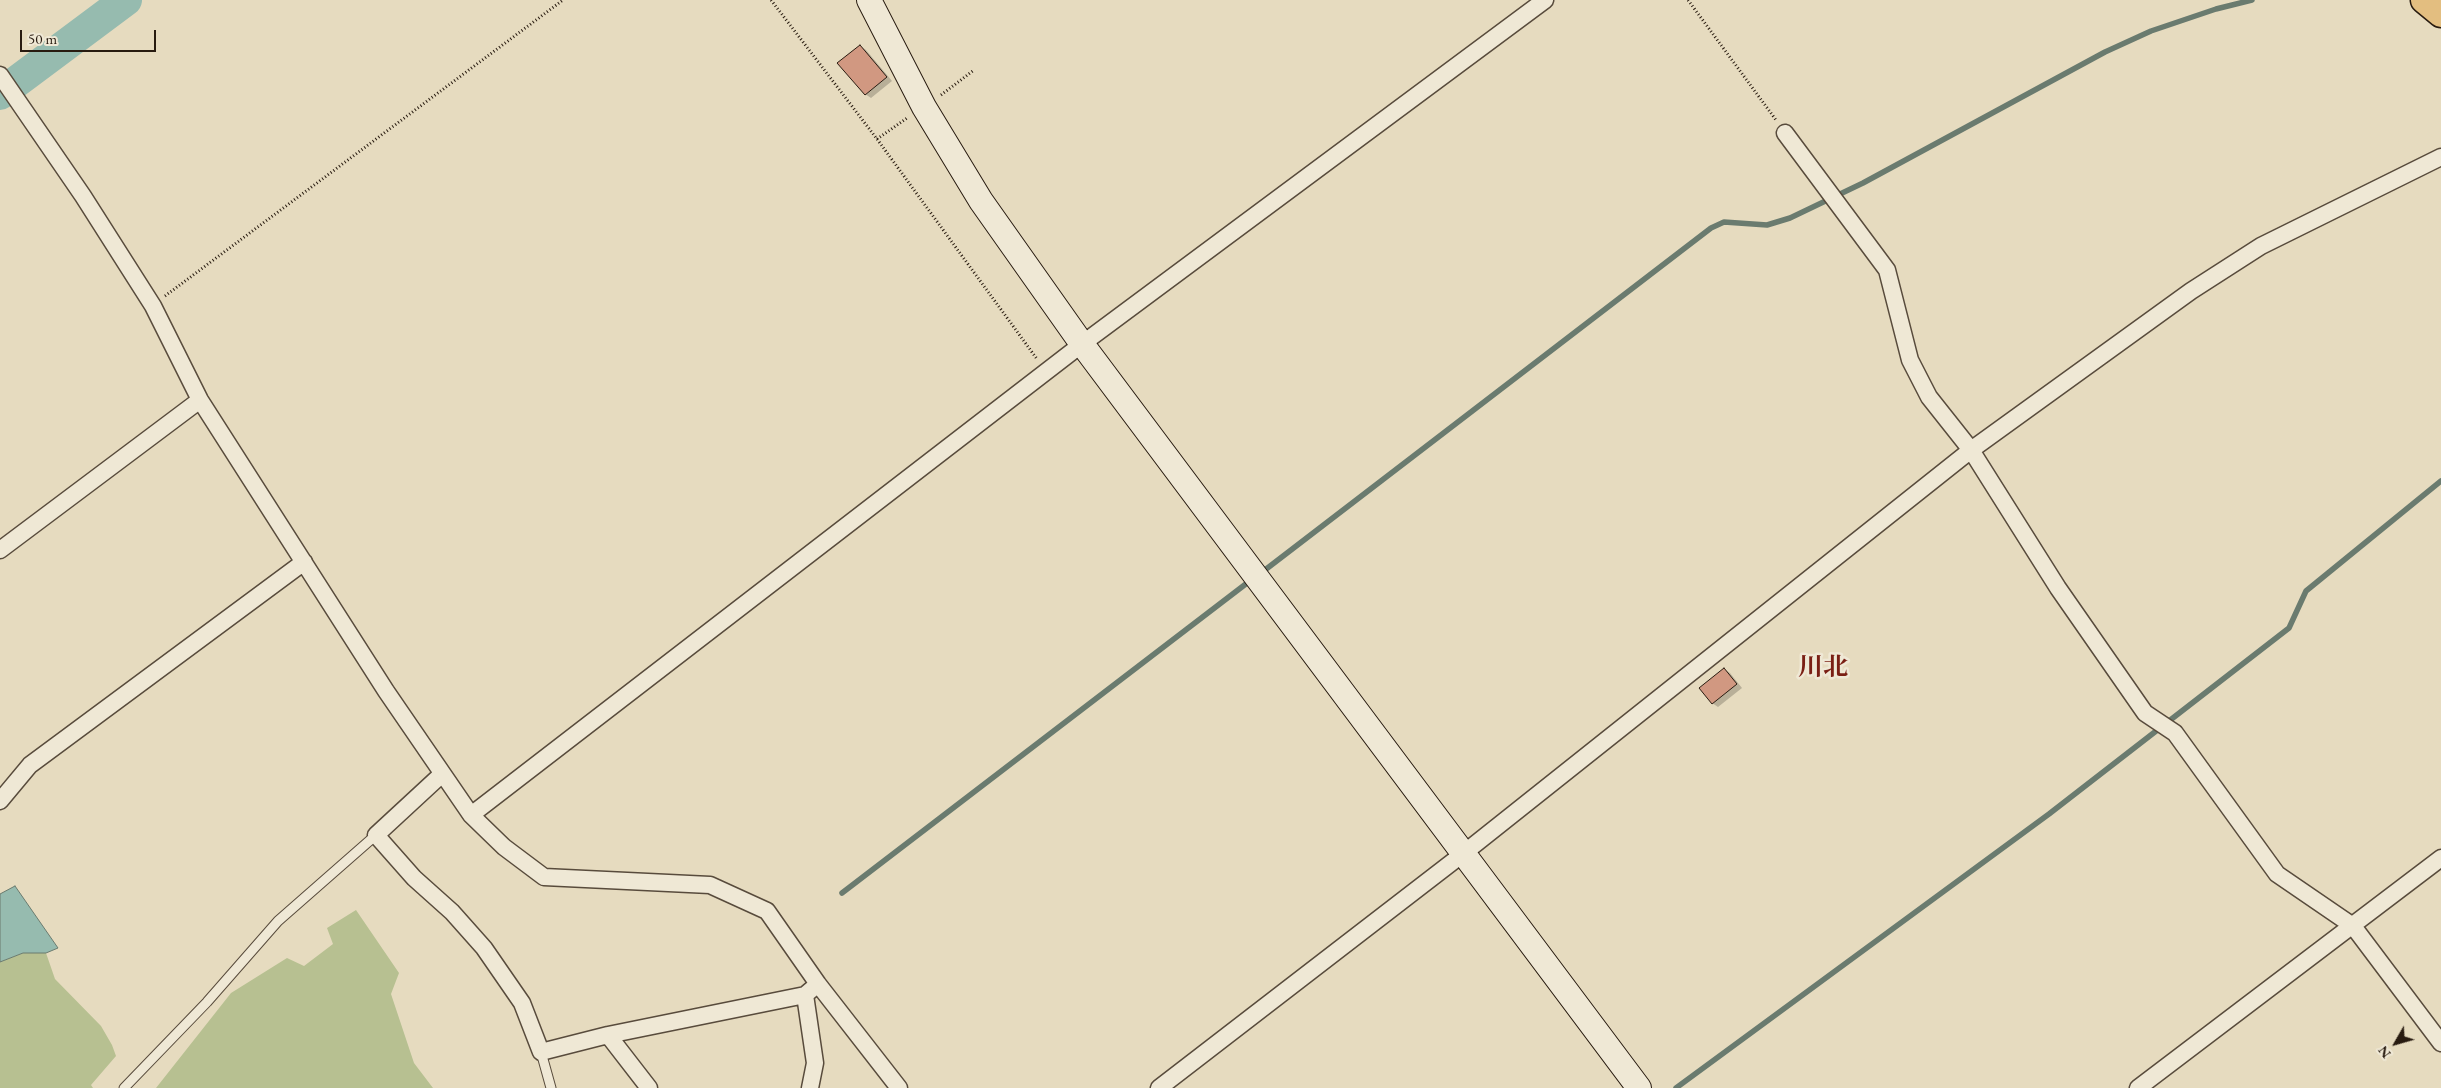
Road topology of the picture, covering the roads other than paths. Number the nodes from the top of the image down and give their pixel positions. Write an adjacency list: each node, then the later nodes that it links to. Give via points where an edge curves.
1 (869, 0): 8 (street, via 924,107 981,201)
2 (1545, 0): 8 (street)
3 (2424, 0): 4 (main road)
4 (2441, 14)
5 (1, 77): 9 (street, via 83,196 153,306)
6 (1785, 133): 10 (street, via 1887,270 1910,360 1929,397)
7 (2441, 157): 10 (street, via 2261,246 2191,291)
8 (1082, 344): 15 (street); 17 (street)
9 (200, 400): 11 (street); 12 (street)
10 (1971, 450): 17 (street); 19 (street, via 2058,588 2145,713 2175,733 2277,874)
11 (0, 550)
12 (304, 562): 13 (street); 14 (street, via 30,764)
13 (442, 774): 15 (street); 16 (street)
14 (0, 802)
15 (471, 815): 20 (street, via 504,847 544,877 710,885 767,911)
16 (376, 835): 24 (street, via 484,948 522,1003); 25 (lane, via 278,921 207,1002)
17 (1464, 852): 30 (street); 31 (street)
18 (2441, 858): 19 (street)
19 (2353, 926): 23 (street); 32 (street)
20 (818, 984): 21 (street); 29 (street)
21 (804, 995): 22 (street); 28 (street, via 815,1063)
22 (608, 1035): 24 (street); 27 (street)
23 (2441, 1042)
24 (542, 1052): 26 (lane)
25 (124, 1088)
26 (551, 1088)
27 (649, 1088)
28 (810, 1088)
29 (899, 1088)
30 (1158, 1088)
31 (1639, 1088)
32 (2138, 1088)

